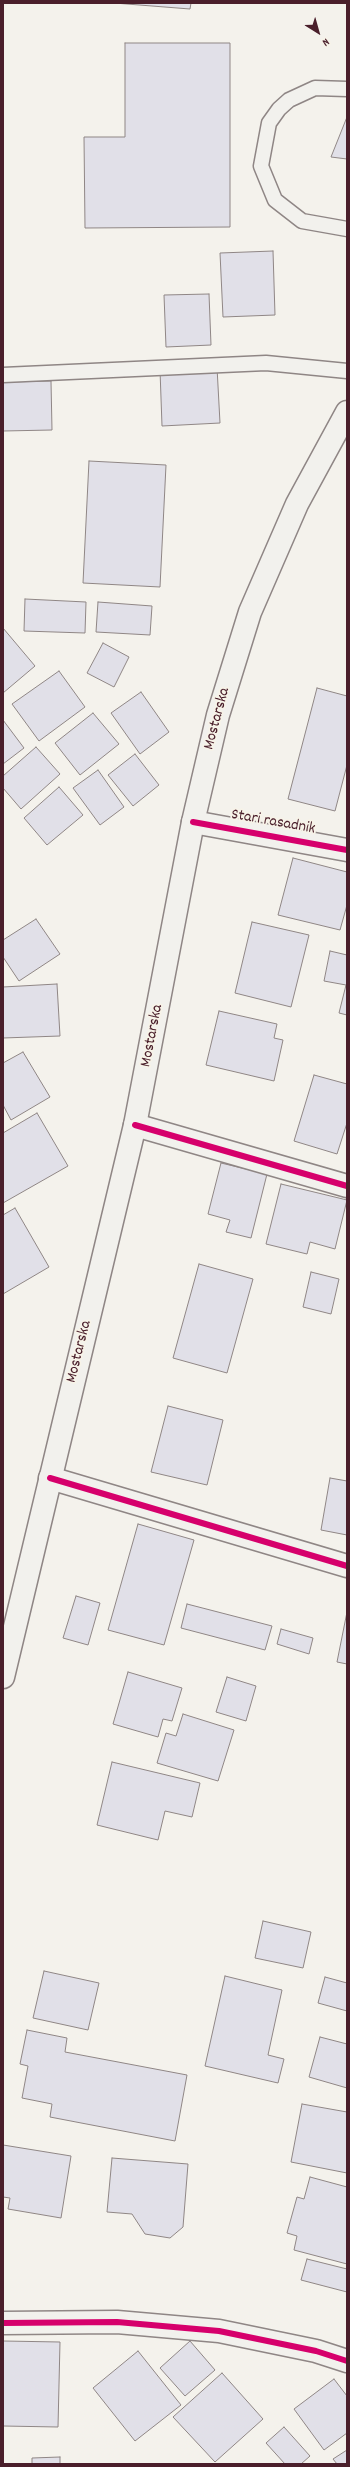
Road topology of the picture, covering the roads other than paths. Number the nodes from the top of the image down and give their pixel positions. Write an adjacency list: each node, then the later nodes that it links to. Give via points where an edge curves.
1 (347, 88): 2 (lane, via 315,88 289,100 279,109 269,123 261,166 276,200 302,221)
2 (347, 229)
3 (347, 371): 4 (lane, via 266,363)
4 (3, 374)
5 (347, 412): 6 (main road, Mostarska, via 297,504 250,612 218,715)
6 (194, 822): 7 (main road, Stari rasadnik); 8 (main road, Mostarska)
7 (347, 850)
8 (135, 1125): 9 (main road); 10 (main road, Mostarska)
9 (347, 1186)
10 (50, 1478): 11 (main road); 12 (main road, Mostarska)
11 (347, 1566)
12 (3, 1677)
13 (3, 2323): 14 (main road, via 117,2322 219,2331)
14 (347, 2360)

